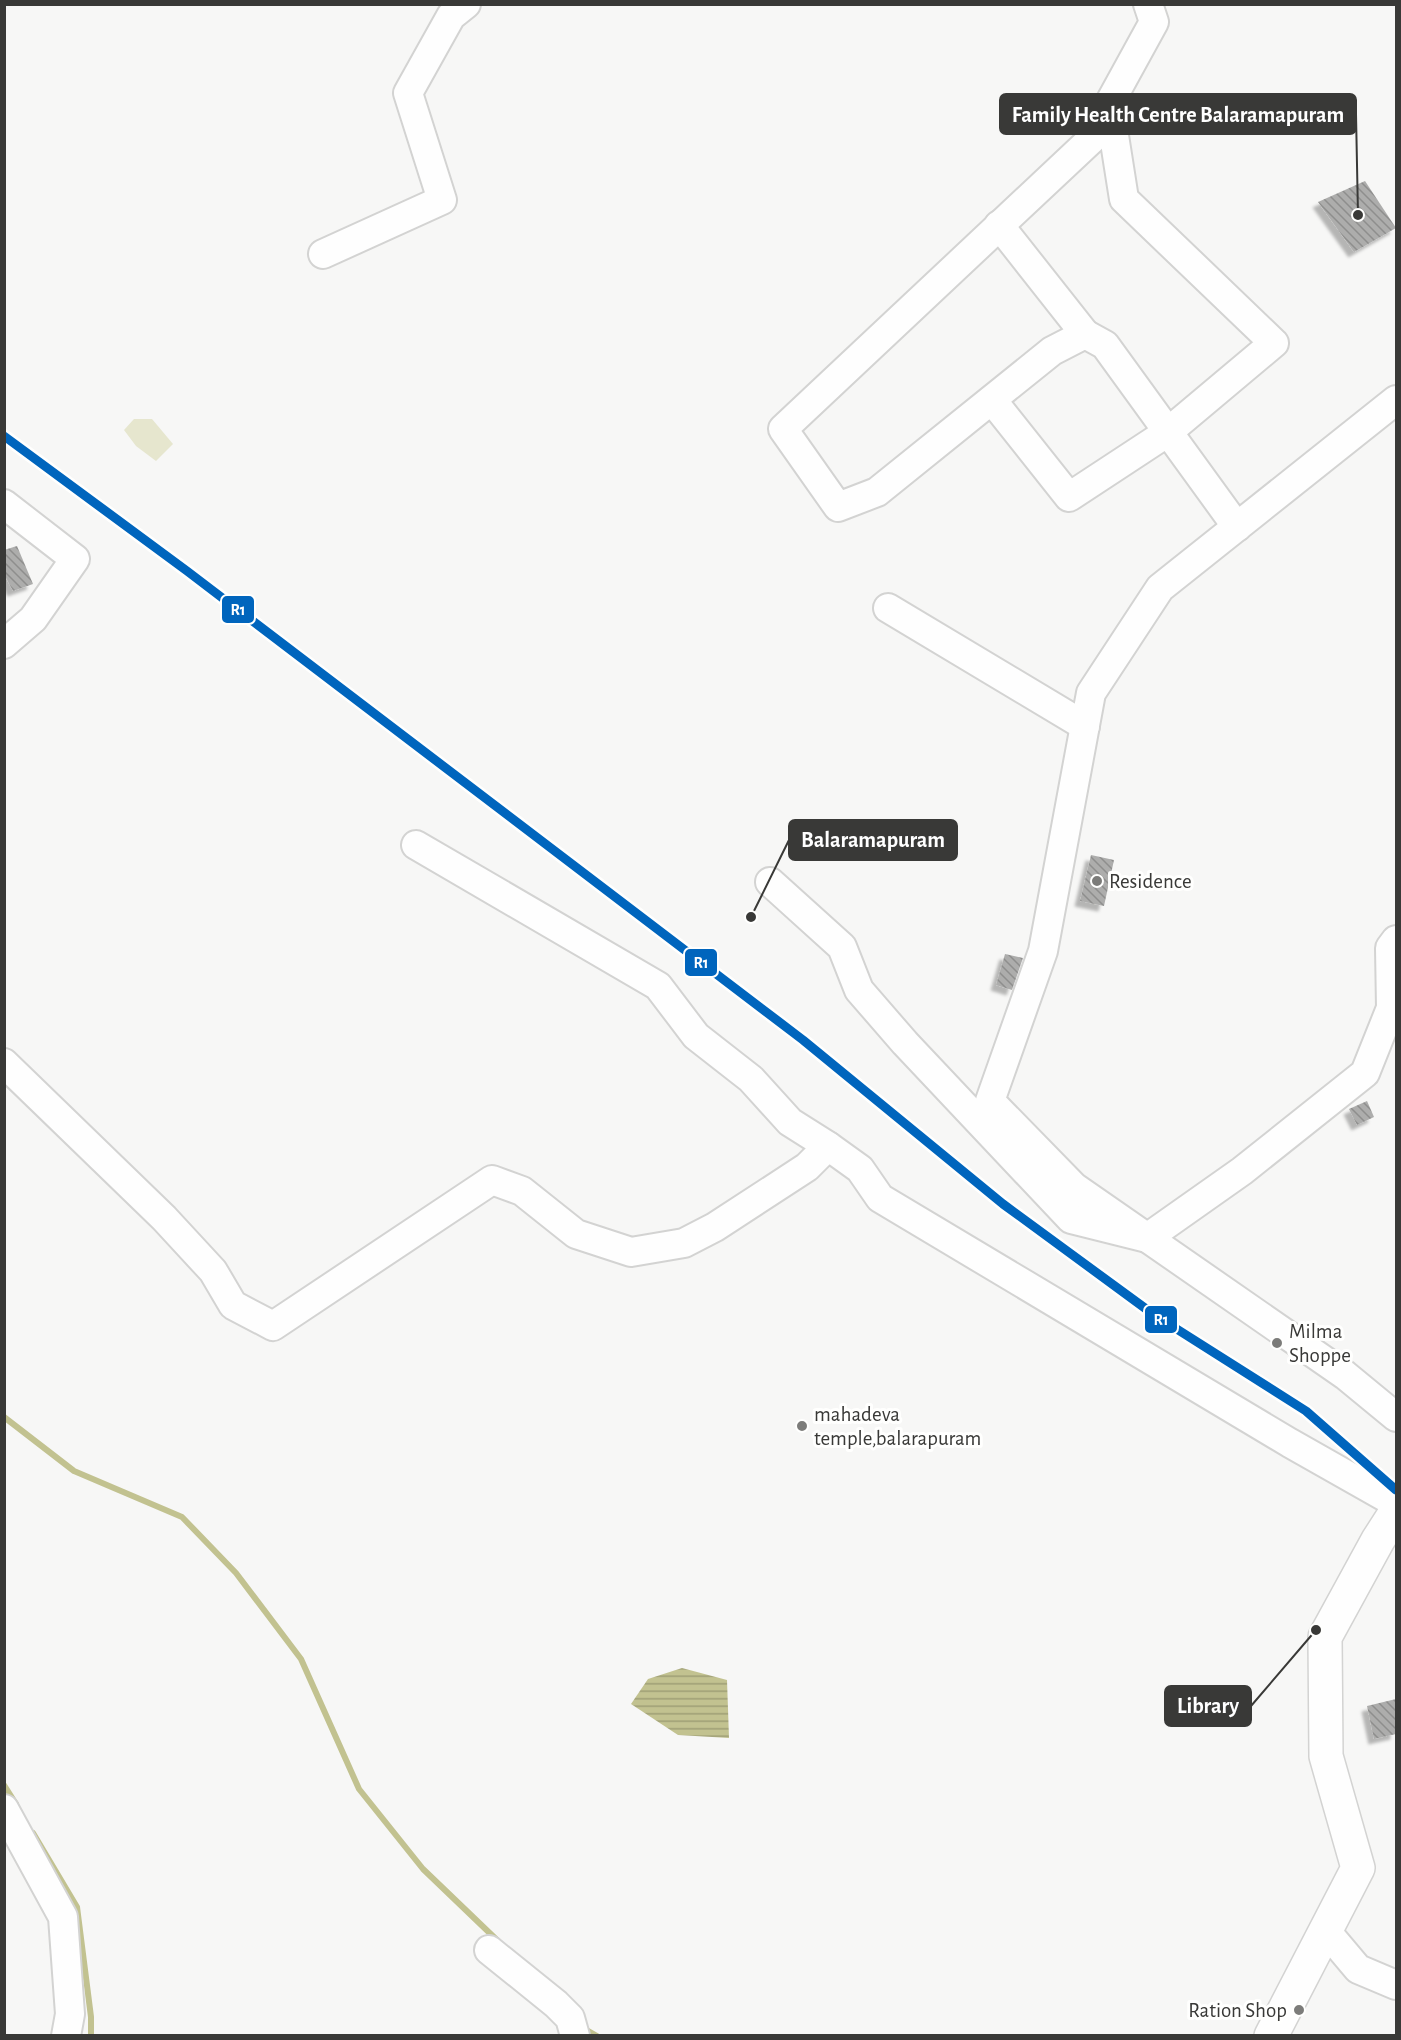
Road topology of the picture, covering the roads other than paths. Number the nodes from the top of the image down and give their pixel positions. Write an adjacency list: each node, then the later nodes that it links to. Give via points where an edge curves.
1 (466, 4): 5 (street, via 451,16 408,93 442,200)
2 (1148, 4): 3 (street, via 1154,22 1109,104)
3 (1112, 120): 4 (street); 9 (street, via 1124,199 1274,343)
4 (999, 225): 6 (street); 7 (street, via 783,429 838,507 877,492)
5 (323, 254)
6 (1085, 334): 7 (street, via 1052,351); 9 (street, via 1105,345)
7 (992, 400): 9 (street, via 1069,497)
8 (1396, 400): 11 (street)
9 (1168, 432): 11 (street)
10 (4, 504): 13 (street, via 75,559 33,619)
11 (1238, 527): 14 (street, via 1160,588 1091,693)
12 (888, 609): 14 (street)
13 (4, 644)
14 (1086, 726): 20 (street, via 1043,951 990,1101 1074,1187)
15 (416, 846): 19 (street, via 658,986 696,1036 751,1079 790,1122)
16 (770, 882): 20 (street, via 842,947 859,990 1071,1219)
17 (1396, 939): 20 (street, via 1390,948 1391,1008 1365,1074 1242,1171)
18 (4, 1063): 19 (street, via 164,1218 213,1271 233,1305 273,1326 492,1180 522,1191 576,1234 631,1252 684,1243 716,1227 807,1167)
19 (828, 1146): 22 (street, via 860,1169 880,1198)
20 (1147, 1238): 21 (street, via 1345,1375)
21 (1396, 1417)
22 (1396, 1503)
23 (1396, 1512): 25 (main road, via 1325,1637 1326,1756 1358,1868)
24 (4, 1809): 28 (street, via 63,1917 70,2014)
25 (1326, 1931): 27 (street, via 1358,1969); 30 (main road)
26 (489, 1950): 29 (street, via 570,2018)
27 (1396, 1985)
28 (66, 2036)
29 (575, 2036)
30 (1271, 2036)

